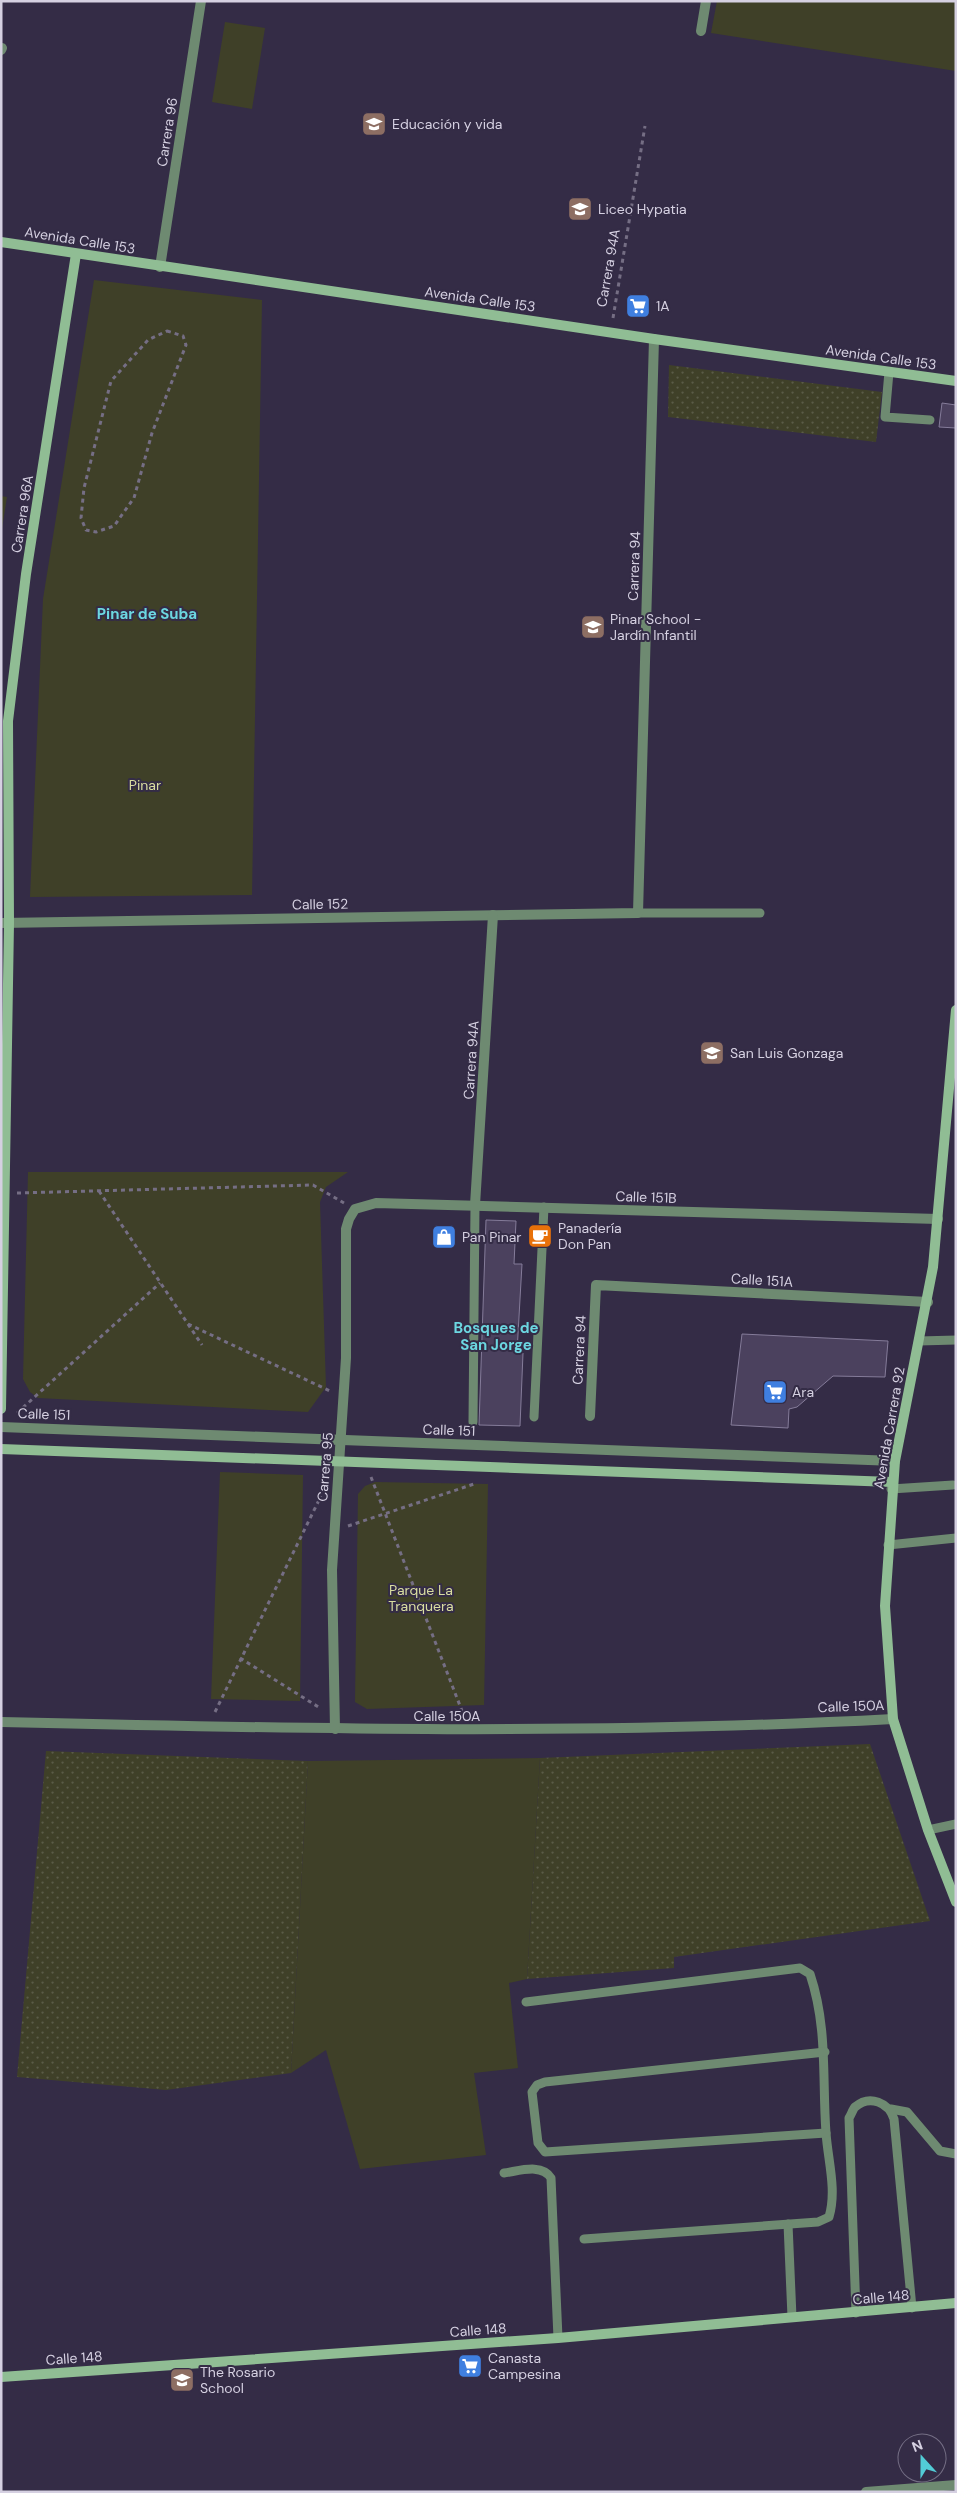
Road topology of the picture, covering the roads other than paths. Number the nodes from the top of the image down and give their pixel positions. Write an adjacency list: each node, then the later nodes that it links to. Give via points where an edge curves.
1 (201, 1): 6 (street, Carrera 96)
2 (706, 1): 3 (street)
3 (701, 31)
4 (1, 242): 5 (street, Avenida Calle 153)
5 (76, 254): 6 (street, Avenida Calle 153); 14 (street, Carrera 96A, via 10,694)
6 (160, 267): 7 (street, Avenida Calle 153)
7 (654, 339): 8 (street, Avenida Calle 153); 11 (street, Carrera 94)
8 (889, 372): 9 (street, Avenida Calle 153); 10 (lane, via 885,417)
9 (956, 381)
10 (930, 420)
11 (638, 913): 12 (lane); 13 (street, Calle 152)
12 (760, 913)
13 (493, 915): 14 (street, Calle 152); 16 (street, Carrera 94A)
14 (5, 923): 24 (street, Carrera 96A)
15 (956, 1010): 19 (street, Avenida Carrera 92)
16 (476, 1205): 17 (street, Calle 151B); 18 (street, Calle 151B, via 376,1203); 27 (lane)
17 (544, 1207): 19 (street, Calle 151B); 26 (lane)
18 (355, 1209): 29 (street, Carrera 95, via 346,1229)
19 (938, 1219): 21 (street, Avenida Carrera 92)
20 (596, 1285): 21 (street, Calle 151A); 25 (street, Carrera 94)
21 (928, 1302): 23 (street, Avenida Carrera 92)
22 (956, 1340): 23 (lane)
23 (919, 1341): 31 (street, Avenida Carrera 92)
24 (1, 1409)
25 (590, 1416)
26 (534, 1417)
27 (473, 1422)
28 (1, 1427): 29 (street, Calle 151)
29 (342, 1440): 31 (street, Calle 151); 32 (street, Carrera 95)
30 (1, 1449): 32 (street)
31 (895, 1461): 33 (street, Avenida Carrera 92)
32 (339, 1462): 33 (street); 39 (street, Carrera 95, via 333,1531)
33 (892, 1485): 34 (lane); 36 (street, Avenida Carrera 92)
34 (953, 1485)
35 (956, 1538): 36 (lane)
36 (888, 1545): 37 (street, Avenida Carrera 92, via 885,1606)
37 (893, 1718): 39 (street, Calle 150A, via 469,1730); 41 (street, Avenida Carrera 92)
38 (1, 1722): 39 (street, Calle 150A)
39 (335, 1729)
40 (956, 1824): 41 (lane)
41 (928, 1830): 42 (street, Avenida Carrera 92)
42 (956, 1902)
43 (526, 2002): 44 (lane, via 800,1968 810,1974 814,1986)
44 (825, 2052): 46 (lane); 46 (lane, via 545,2082 532,2092 538,2143 544,2152)
45 (891, 2109): 47 (lane, via 908,2112 940,2151); 52 (lane); 53 (lane, via 882,2102 867,2102 855,2107 849,2118)
46 (826, 2133): 49 (lane, via 834,2202 829,2216 818,2222)
47 (956, 2154)
48 (504, 2173): 55 (lane, via 540,2169 551,2178)
49 (788, 2224): 50 (lane); 54 (lane)
50 (584, 2239)
51 (956, 2304): 52 (street, Calle 148)
52 (912, 2308): 53 (street, Calle 148)
53 (856, 2313): 54 (street, Calle 148)
54 (792, 2317): 55 (street, Calle 148)
55 (558, 2338): 56 (street, Calle 148)
56 (1, 2377)
57 (956, 2485): 58 (street)
58 (866, 2492)

